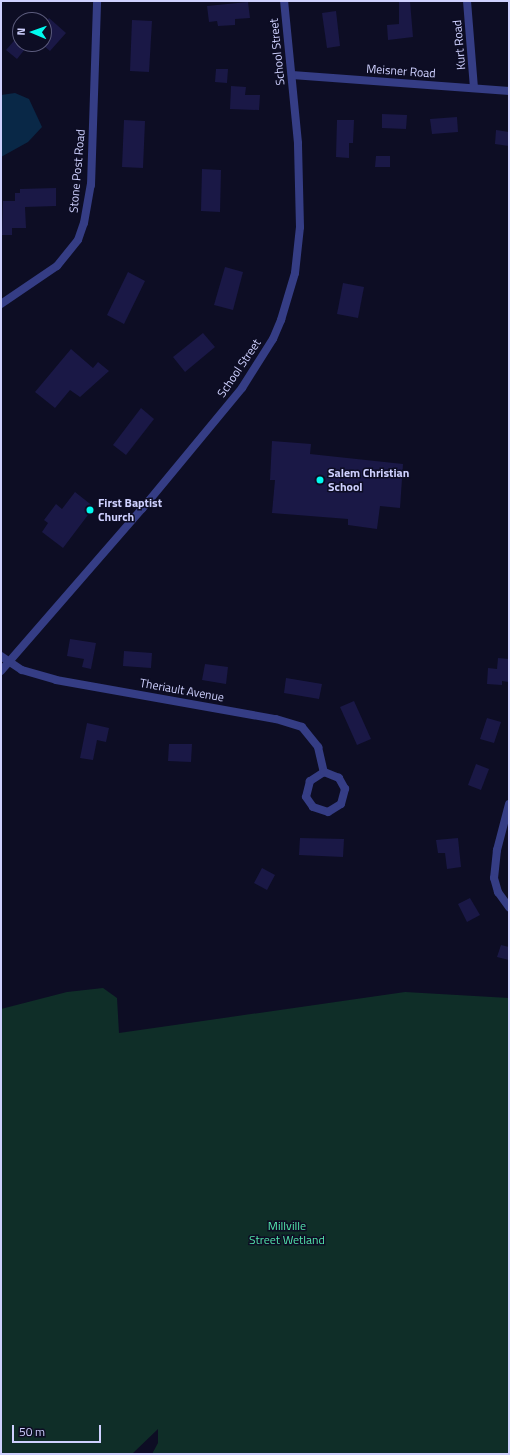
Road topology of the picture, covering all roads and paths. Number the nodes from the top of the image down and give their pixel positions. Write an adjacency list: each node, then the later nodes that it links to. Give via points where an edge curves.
1 (98, 1): 7 (street, Stone Post Road, via 90,185 84,223 78,240 57,266)
2 (284, 1): 4 (street, School Street)
3 (467, 1): 5 (street, Kurt Road)
4 (292, 75): 5 (street, Meisner Road); 9 (street, School Street, via 299,171 299,249 290,296 272,339 242,388 217,419)
5 (474, 88): 6 (street, Meisner Road)
6 (509, 91)
7 (1, 304)
8 (1, 656): 9 (street)
9 (9, 662): 10 (street, School Street); 11 (street, Theriault Avenue, via 22,670 56,680 290,722 302,727 315,739)
10 (1, 671)
11 (324, 772): 11 (street, via 310,780 306,792 313,807 324,812 338,807 345,793 339,778)
12 (509, 804): 13 (street, via 497,850 494,878 498,892)
13 (509, 907)

